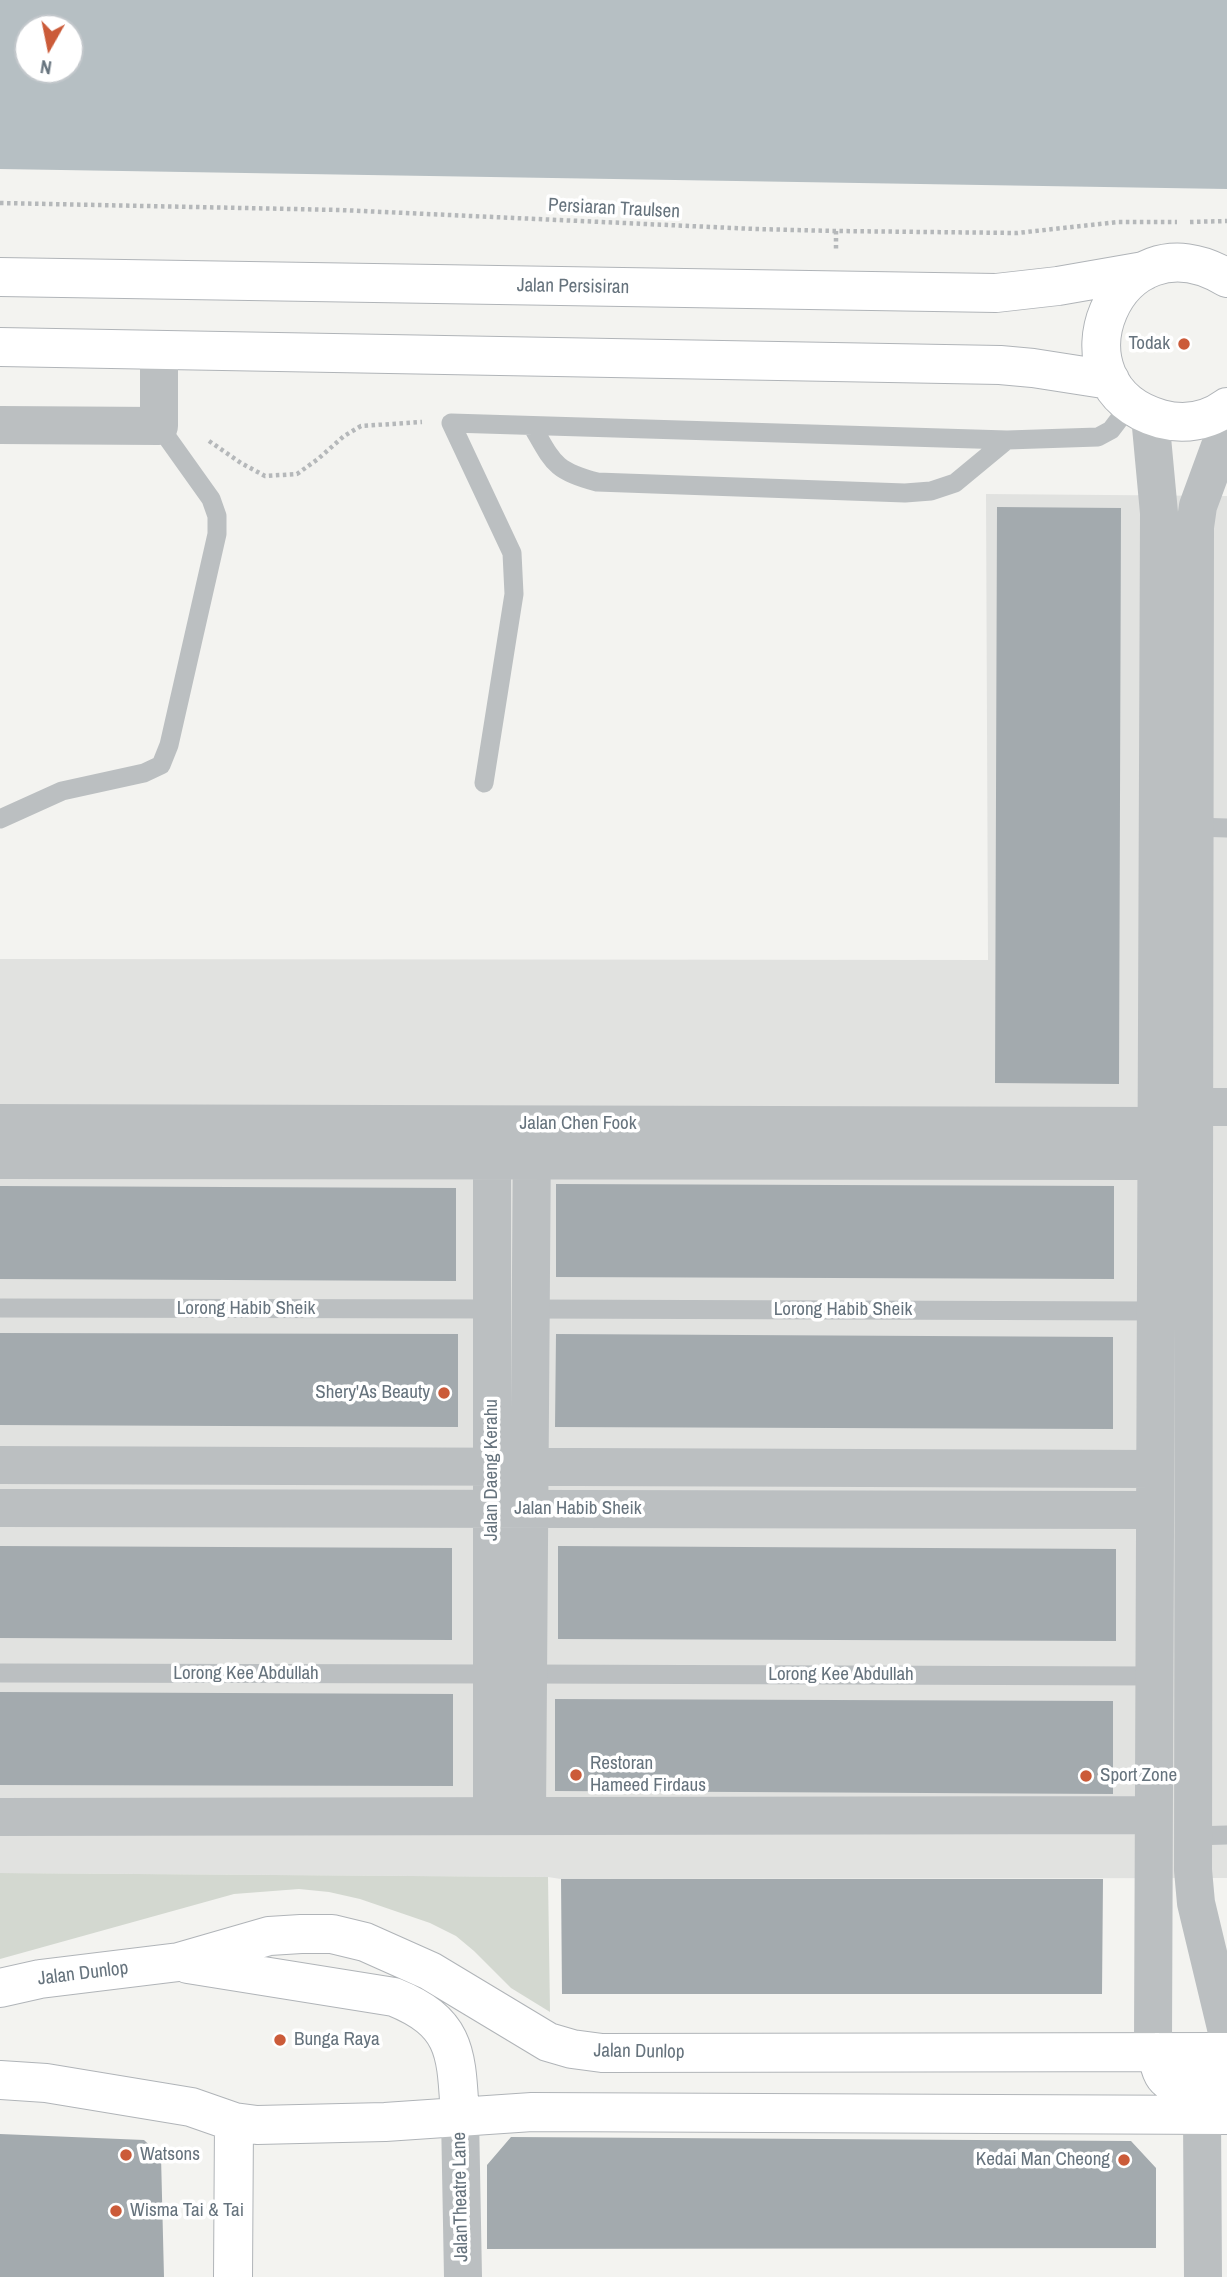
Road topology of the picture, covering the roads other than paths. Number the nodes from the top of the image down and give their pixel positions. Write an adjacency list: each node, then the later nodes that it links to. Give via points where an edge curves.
1 (1144, 271): 2 (main road, Jalan Persisiran, via 996,293); 3 (main road, Jalan Persisiran, via 1166,263 1189,263 1212,268); 6 (main road, via 1124,286 1109,306 1101,331 1102,356)
2 (0, 277)
3 (1227, 278)
4 (0, 347): 5 (main road)
5 (159, 350): 6 (main road, via 1000,365 1033,368); 8 (street)
6 (1130, 400): 10 (main road, via 1173,422 1196,421 1218,413); 11 (lane, via 1111,430 1098,437); 20 (street, via 1159,513)
7 (0, 425): 8 (street)
8 (159, 426): 14 (lane, via 211,499 217,516 217,534 161,765 62,792)
9 (531, 426): 11 (lane); 11 (lane, via 552,461 571,476 597,482 905,493 955,483); 13 (lane, via 451,423 512,553 514,594)
10 (1226, 426): 12 (street, via 1195,527)
11 (1006, 440)
12 (1211, 559): 15 (street)
13 (484, 783)
14 (0, 819)
15 (1211, 828): 16 (street)
16 (1211, 1107): 22 (street)
17 (0, 1122): 18 (street, Jalan Chen Fook)
18 (492, 1142): 19 (street, Jalan Chen Fook); 21 (street, Jalan Chen Fook); 24 (street, Jalan Daeng Kerahu)
19 (532, 1142): 20 (street, Jalan Chen Fook); 25 (street, Jalan Daeng Kerahu)
20 (1156, 1143): 26 (street)
21 (0, 1160)
22 (1211, 1177): 27 (street)
23 (0, 1308): 24 (lane, Lorong Habib Sheik)
24 (492, 1309): 29 (street, Jalan Daeng Kerahu)
25 (531, 1309): 26 (lane, Lorong Habib Sheik); 30 (street, Jalan Daeng Kerahu)
26 (1156, 1311): 31 (street)
27 (1210, 1454): 42 (street)
28 (0, 1465): 29 (street)
29 (491, 1466): 30 (street); 33 (street, Jalan Daeng Kerahu)
30 (530, 1466): 31 (street); 34 (street, Jalan Daeng Kerahu)
31 (1155, 1469): 35 (street)
32 (0, 1508): 33 (street, Jalan Habib Sheik)
33 (492, 1509): 34 (street, Jalan Habib Sheik); 37 (street, Jalan Daeng Kerahu)
34 (529, 1509): 35 (street, Jalan Habib Sheik); 37 (street, Jalan Daeng Kerahu)
35 (1155, 1510): 38 (street)
36 (0, 1673): 37 (lane, Lorong Kee Abdullah)
37 (510, 1674): 38 (lane, Lorong Kee Abdullah); 40 (street, Jalan Daeng Kerahu)
38 (1154, 1676): 39 (street)
39 (1153, 1815): 40 (street); 43 (street)
40 (510, 1816): 41 (street)
41 (0, 1817)
42 (1205, 1847): 43 (street); 46 (street, via 1196,1903)
43 (1153, 1869): 47 (street, via 1153,2043)
44 (180, 1962): 45 (main road, Jalan Dunlop); 47 (main road, Jalan Dunlop, via 269,1936 332,1934 365,1942 430,1971 548,2042 602,2053); 51 (main road, via 394,1997 414,2005 448,2037 457,2067)
45 (0, 1987)
46 (1227, 2032)
47 (1157, 2052): 48 (main road, Jalan Dunlop); 50 (main road, via 1161,2072 1171,2082)
48 (1227, 2052)
49 (0, 2080): 53 (main road, via 191,2107)
50 (1227, 2087)
51 (460, 2116): 52 (main road, via 532,2112); 53 (main road, via 385,2122); 55 (street, JalanTheatre Lane)
52 (1214, 2116): 56 (street)
53 (234, 2122): 54 (main road)
54 (233, 2277)
55 (463, 2277)
56 (1203, 2277)

